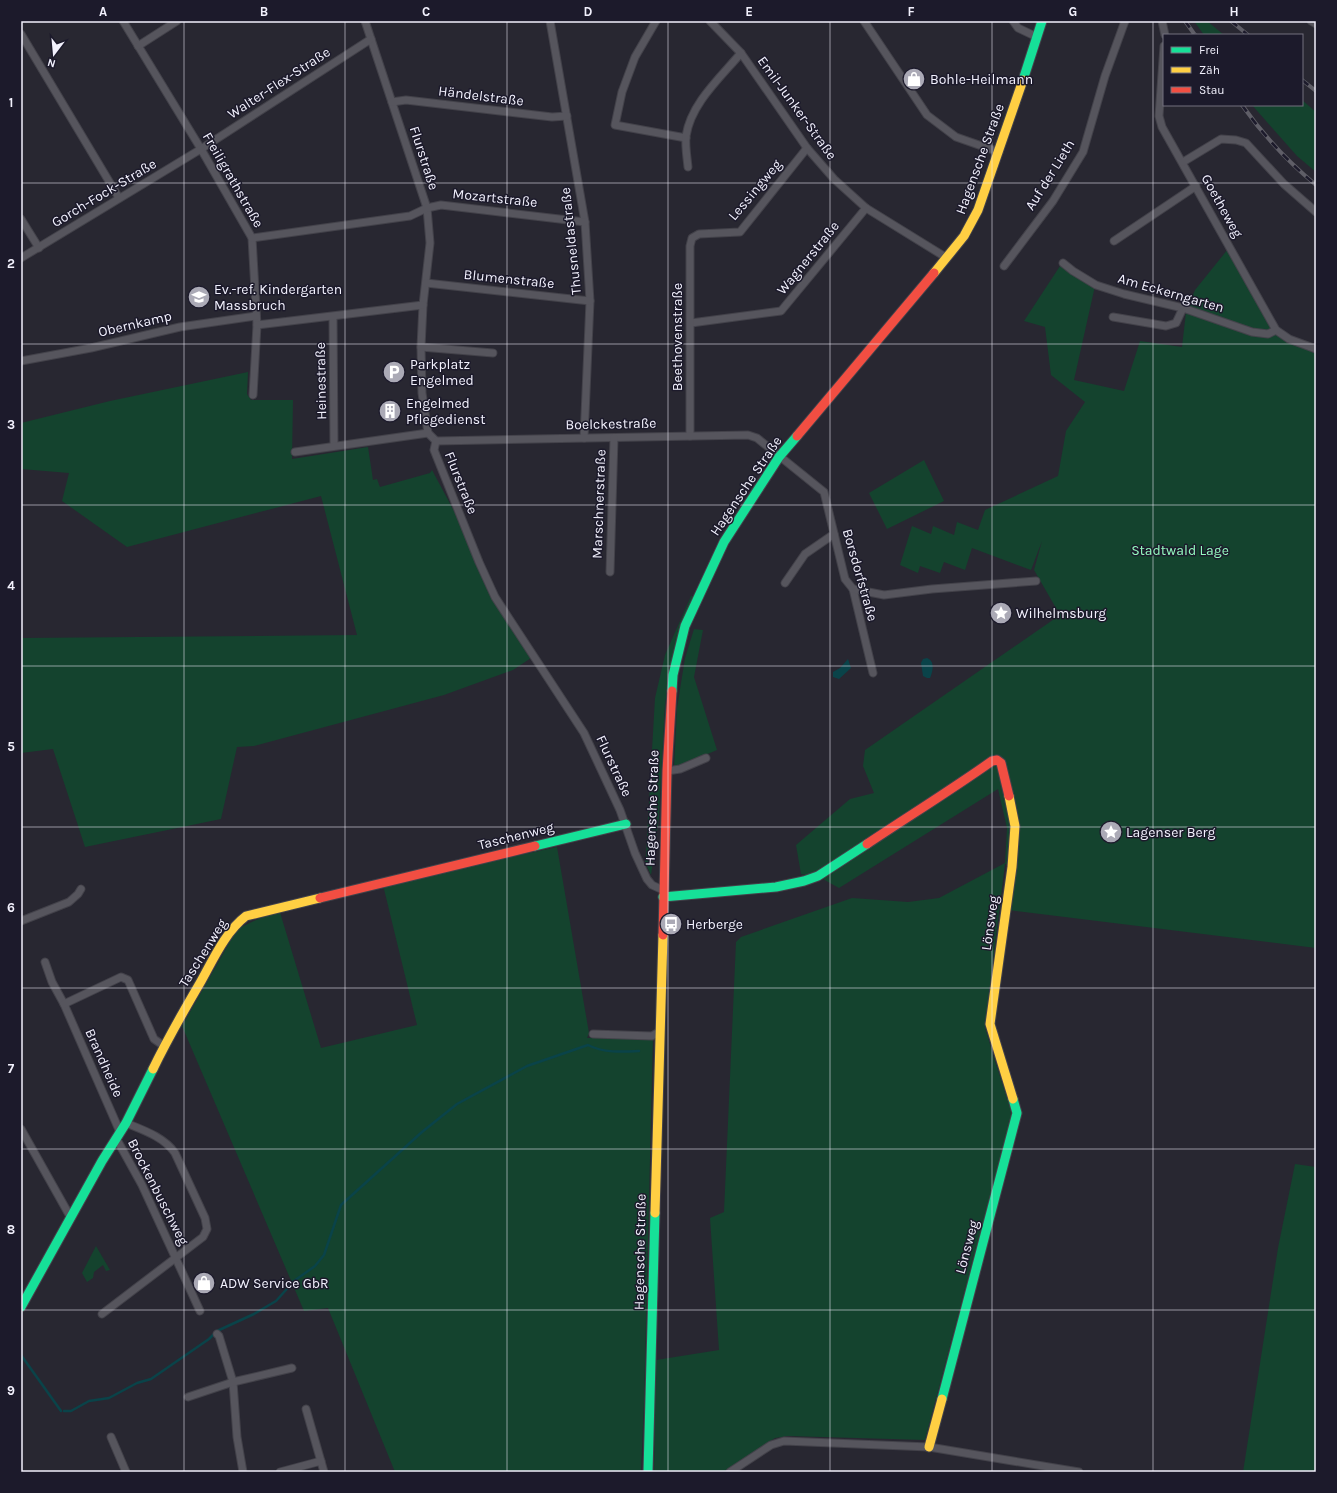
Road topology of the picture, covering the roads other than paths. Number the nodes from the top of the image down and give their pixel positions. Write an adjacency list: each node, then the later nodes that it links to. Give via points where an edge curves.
1 (123, 21): 18 (street, Freiligrathstraße)
2 (177, 21): 18 (street)
3 (365, 21): 17 (street, Flurstraße)
4 (550, 21): 22 (street, Thusneldastraße)
5 (656, 21): 23 (street, via 635,56 622,92 615,125)
6 (710, 21): 19 (street, Emil-Junker-Straße)
7 (864, 21): 26 (street, via 927,115 956,137)
8 (1013, 21): 16 (street, via 1018,28)
9 (1042, 21): 16 (street, Hagensche Straße)
10 (1125, 21): 43 (street, Auf der Lieth, via 1105,76 1083,152 1053,201)
11 (1162, 21): 15 (street)
12 (1311, 21): 13 (street)
13 (1316, 24)
14 (21, 34): 30 (street)
15 (1165, 34)
16 (1037, 36): 26 (street, Hagensche Straße)
17 (371, 39): 21 (street, Flurstraße); 25 (street, Walter-Flex-Straße)
18 (138, 46): 25 (street, Freiligrathstraße)
19 (741, 53): 23 (street, via 699,102 690,120); 24 (street, Emil-Junker-Straße)
20 (1163, 60): 27 (street, Goetheweg, via 1159,116 1162,127)
21 (392, 102): 22 (street, Händelstraße, via 406,100 552,117); 31 (street, Flurstraße)
22 (567, 116): 35 (street, Thusneldastraße)
23 (686, 138): 28 (street)
24 (807, 148): 32 (street, Emil-Junker-Straße, via 834,179); 37 (street, Lessingweg, via 740,232 699,234)
25 (200, 149): 30 (street, Gorch-Fock-Straße); 36 (street, Freiligrathstraße)
26 (999, 152): 41 (street, Hagensche Straße, via 978,210 964,236)
27 (1183, 162): 29 (street, Goetheweg); 33 (street, via 1221,139 1236,140 1246,144 1284,184)
28 (688, 167)
29 (1196, 186): 38 (street); 53 (street, Goetheweg)
30 (119, 198): 39 (street, Gorch-Fock-Straße)
31 (427, 208): 35 (street, Mozartstraße, via 441,205); 36 (street, Mozartstraße, via 410,216); 44 (street, Flurstraße, via 430,243)
32 (866, 208): 41 (street, Emil-Junker-Straße); 51 (street, Wagnerstraße, via 781,312)
33 (1316, 212)
34 (21, 219): 39 (street)
35 (585, 222): 45 (street, Thusneldastraße)
36 (252, 238): 48 (street, Freiligrathstraße)
37 (692, 238): 51 (street, Beethovenstraße)
38 (1114, 241)
39 (38, 248): 40 (street, Gorch-Fock-Straße)
40 (21, 258)
41 (947, 258): 66 (street, Hagensche Straße)
42 (1063, 263): 47 (street, Am Eckerngarten, via 1096,285)
43 (1004, 266)
44 (426, 284): 45 (street, Blumenstraße); 46 (street, Flurstraße)
45 (590, 301): 61 (street, Thusneldastraße)
46 (423, 304): 49 (street); 54 (street, Flurstraße)
47 (1183, 308): 50 (street, via 1176,322 1166,326); 53 (street, Am Eckerngarten, via 1252,332 1268,334)
48 (256, 316): 52 (street, Freiligrathstraße); 57 (street, Obernkamp, via 180,328)
49 (333, 317): 52 (street); 64 (street, Heinestraße)
50 (1113, 317)
51 (691, 323): 60 (street, Beethovenstraße)
52 (257, 325): 58 (street, Freiligrathstraße)
53 (1276, 330): 55 (street, Goetheweg, via 1289,339)
54 (421, 346): 56 (street); 59 (street, Flurstraße, via 422,393)
55 (1316, 349)
56 (493, 353)
57 (21, 361)
58 (253, 395)
59 (428, 433): 63 (street, Flurstraße); 64 (street)
60 (690, 436): 62 (street, Boelckestraße); 66 (street, Boelckestraße, via 753,436)
61 (584, 438): 62 (street, Boelckestraße); 63 (street, Boelckestraße)
62 (614, 438): 68 (street, Marschnerstraße)
63 (436, 441): 75 (street, Flurstraße, via 434,450 478,562 495,597 584,733)
64 (334, 445): 65 (street)
65 (295, 452)
66 (780, 457): 67 (street, Borsdorfstraße, via 824,492); 74 (street, Hagensche Straße, via 724,542 686,626 673,675)
67 (834, 534): 70 (street, via 805,554); 71 (street, Borsdorfstraße, via 845,579)
68 (610, 572)
69 (1036, 581): 71 (street, via 884,595)
70 (785, 583)
71 (853, 589): 72 (street, Borsdorfstraße)
72 (873, 673)
73 (706, 758): 74 (street, via 680,769)
74 (667, 771): 77 (street, Hagensche Straße)
75 (626, 824): 77 (street, Flurstraße, via 647,879); 83 (street, Taschenweg, via 246,916 238,922 222,944)
76 (81, 888): 78 (street, via 69,902)
77 (663, 894): 81 (street, Hagensche Straße); 98 (street, Lönsweg, via 776,887 818,876 992,761 1002,763 1014,826 1012,866 990,1024 1017,1113)
78 (21, 921)
79 (45, 962): 80 (street, Brandheide)
80 (64, 1004): 83 (street, via 113,980 125,978 154,1039); 86 (street, Brandheide)
81 (659, 1032): 82 (street, via 652,1036); 104 (street, Hagensche Straße)
82 (593, 1034)
83 (164, 1046): 84 (street, Taschenweg)
84 (126, 1123): 86 (street, Taschenweg); 88 (street, Brockenbuschweg, via 150,1133 172,1148 205,1218 207,1229 203,1237)
85 (21, 1129): 87 (street)
86 (118, 1135): 87 (street, Taschenweg); 88 (street, Brockenbuschweg)
87 (72, 1218): 89 (street, Taschenweg)
88 (176, 1257): 90 (street); 91 (street, Brockenbuschweg)
89 (21, 1307)
90 (200, 1311)
91 (102, 1314)
92 (217, 1334): 94 (street, via 220,1336)
93 (292, 1368): 94 (street)
94 (233, 1382): 95 (street); 101 (street, via 237,1438)
95 (188, 1397)
96 (306, 1410): 99 (street)
97 (111, 1437): 100 (street)
98 (929, 1447): 105 (street, via 784,1441 771,1445); 106 (street)
99 (321, 1461): 102 (street); 103 (street)
100 (126, 1472)
101 (243, 1472)
102 (280, 1472)
103 (324, 1472)
104 (648, 1472)
105 (730, 1472)
106 (1079, 1472)

